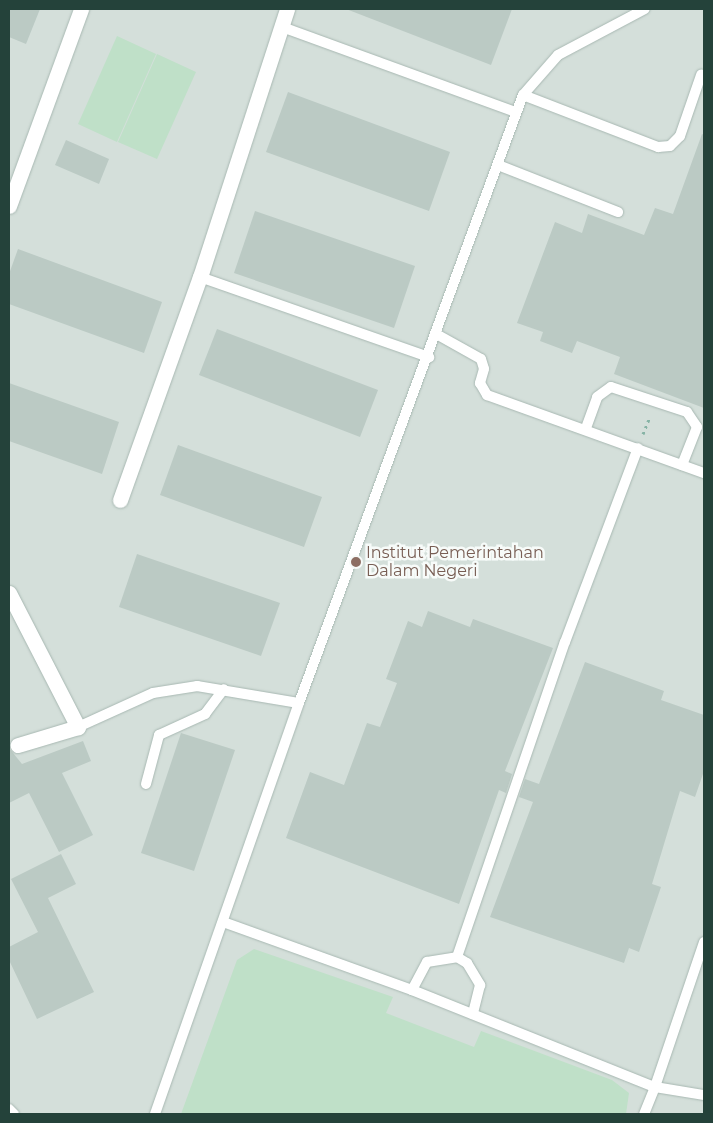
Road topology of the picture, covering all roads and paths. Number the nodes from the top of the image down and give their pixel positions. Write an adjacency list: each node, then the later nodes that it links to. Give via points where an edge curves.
1 (81, 9): 9 (street)
2 (287, 9): 4 (street)
3 (645, 9): 6 (lane, via 558,54)
4 (282, 27): 7 (lane); 11 (street)
5 (701, 75): 6 (lane, via 680,136 670,146 658,147)
6 (523, 95): 7 (lane)
7 (516, 112): 8 (lane)
8 (498, 165): 10 (lane); 12 (lane)
9 (9, 206)
10 (618, 212)
11 (200, 277): 13 (lane); 19 (street)
12 (438, 335): 13 (lane); 15 (lane, via 481,359 484,369 480,383 487,395)
13 (429, 357): 22 (lane)
14 (655, 402): 15 (lane, via 611,388 597,397); 16 (path); 17 (lane, via 694,418 697,427)
15 (586, 428): 16 (lane)
16 (638, 448): 17 (lane); 28 (lane, via 565,642)
17 (682, 465): 18 (lane)
18 (704, 473)
19 (120, 500)
20 (9, 593): 23 (street)
21 (224, 689): 22 (lane); 23 (lane, via 196,686 153,693); 25 (lane, via 205,714 159,735)
22 (299, 703): 26 (lane)
23 (78, 727): 24 (street)
24 (18, 745)
25 (146, 784)
26 (223, 922): 29 (lane); 35 (lane)
27 (704, 942): 31 (lane)
28 (457, 958): 29 (lane, via 427,962); 30 (lane, via 467,963 480,985)
29 (412, 990): 30 (lane)
30 (473, 1014): 31 (lane)
31 (655, 1087): 32 (lane); 36 (lane)
32 (704, 1095)
33 (9, 1109): 34 (lane)
34 (14, 1114)
35 (155, 1114)
36 (644, 1114)

